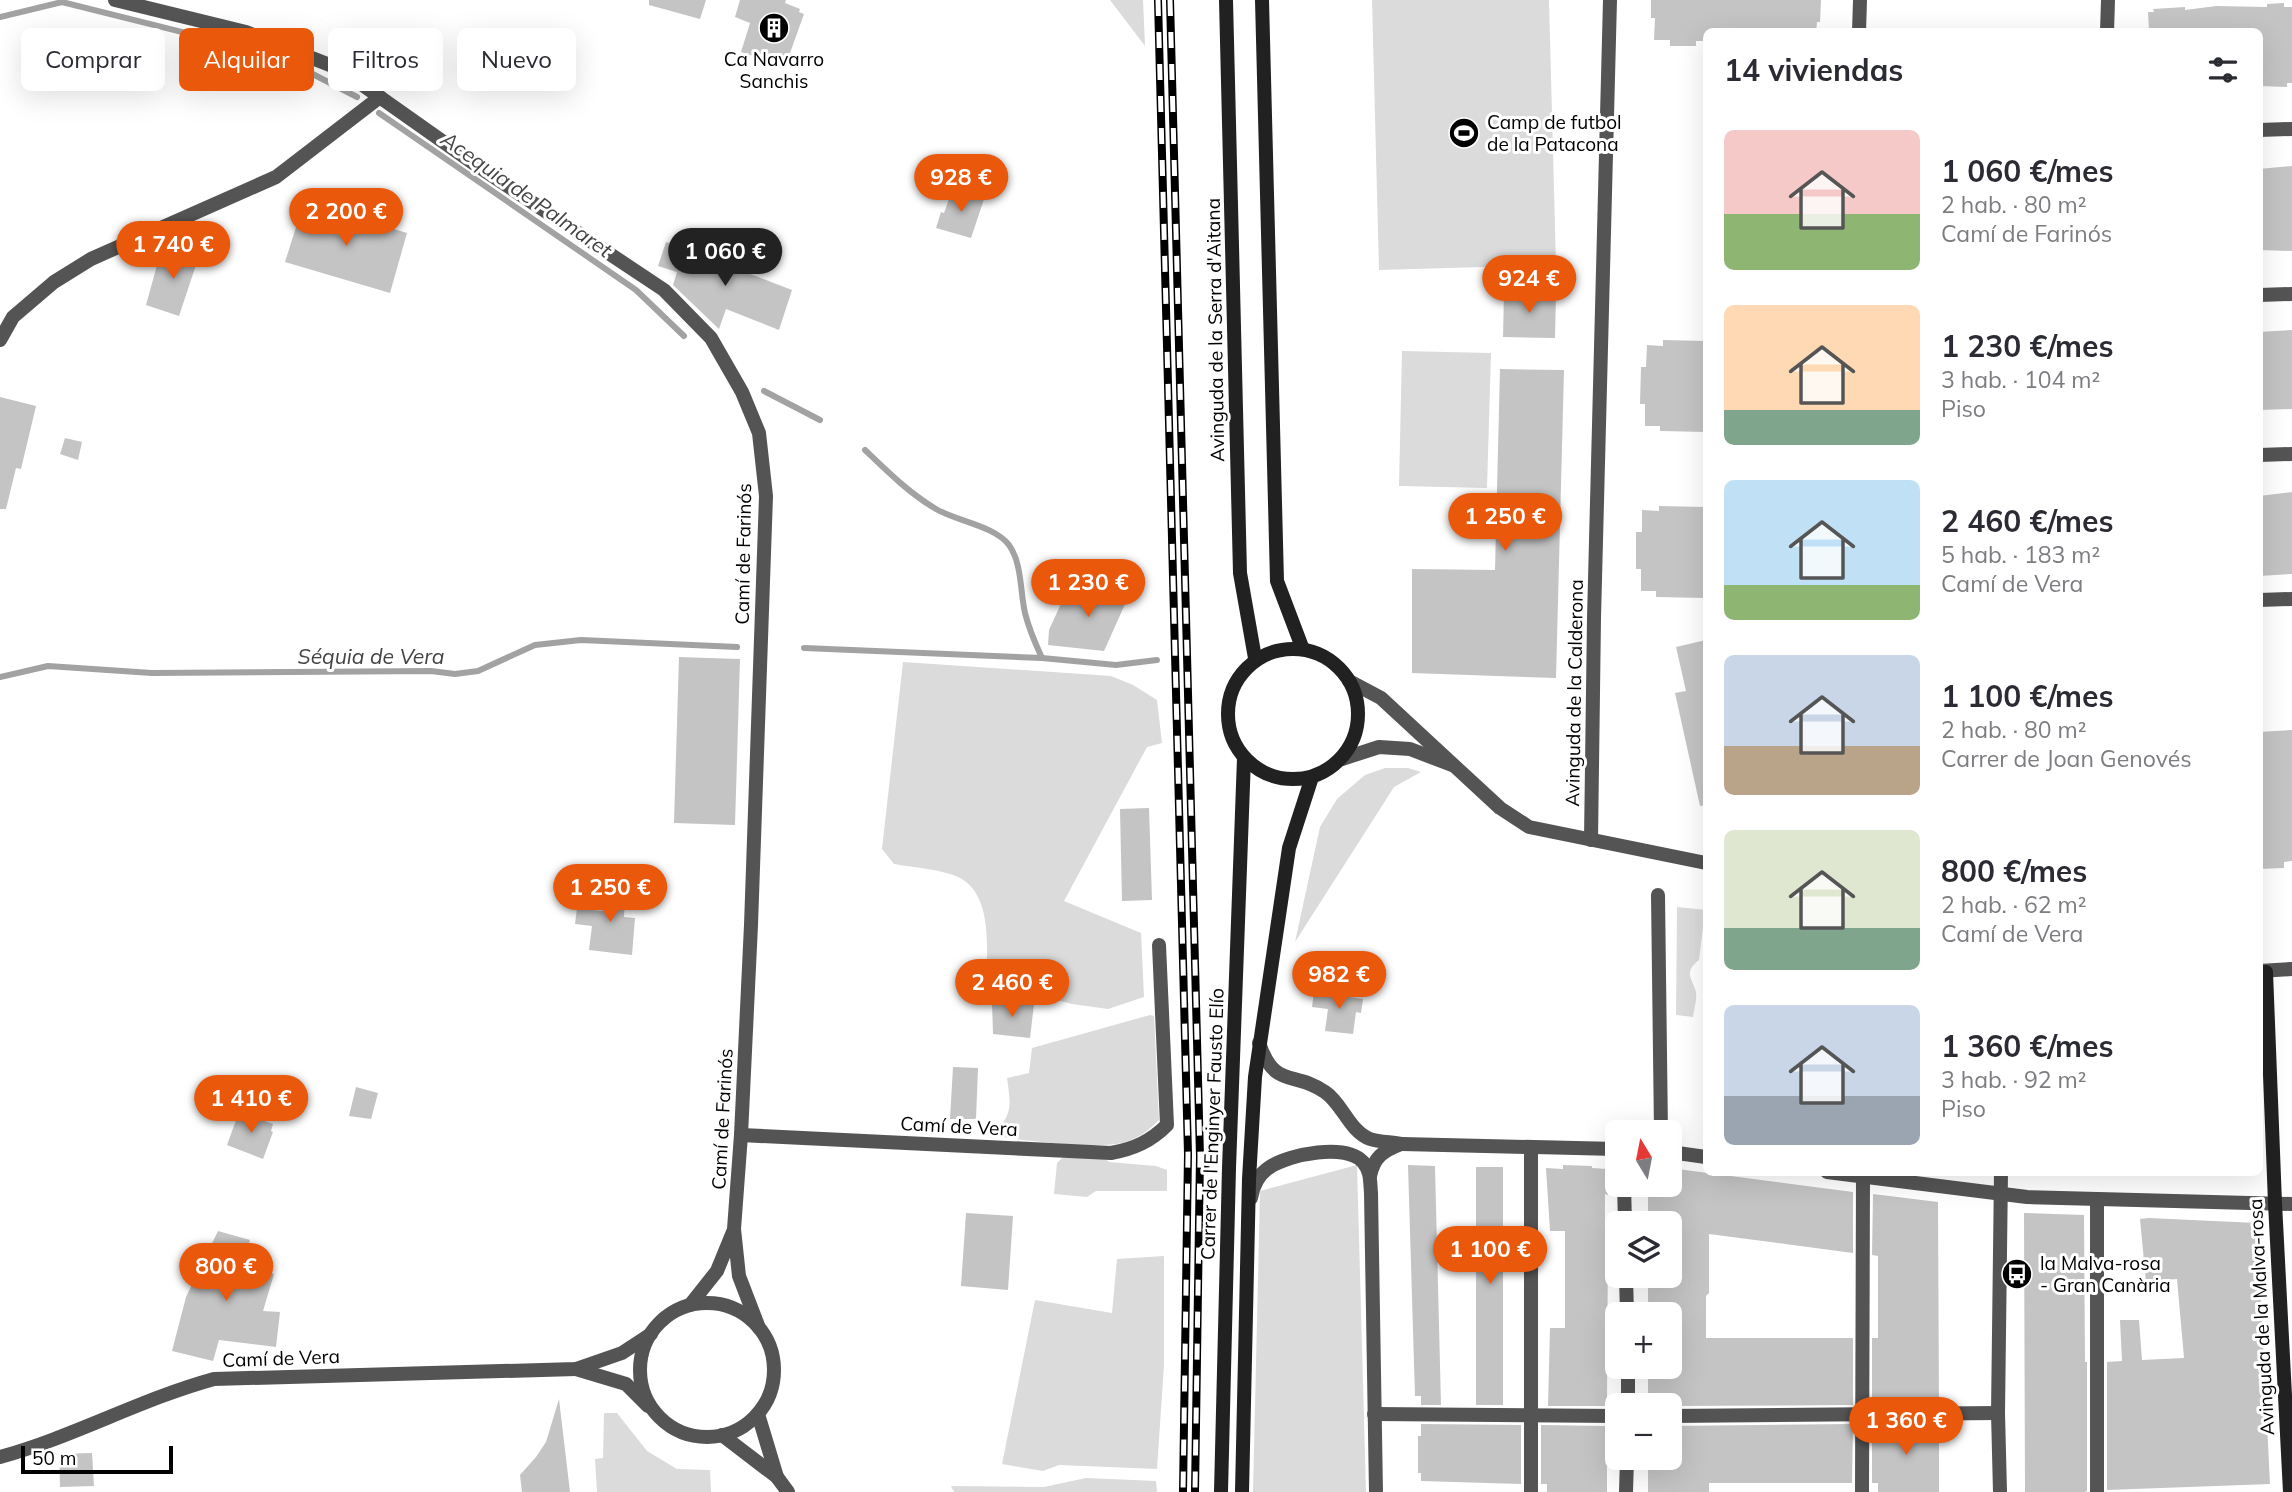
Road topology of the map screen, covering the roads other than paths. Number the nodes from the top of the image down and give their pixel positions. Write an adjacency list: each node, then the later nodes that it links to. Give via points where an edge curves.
1 (115, 0): 9 (street, Camí de Farinós, via 259,36 340,69)
2 (1226, 0): 20 (main road, Avinguda de la Serra d'Aitana, via 1240,573)
3 (1262, 0): 19 (main road, via 1277,581)
4 (1610, 0): 26 (street, Avinguda de la Calderona)
5 (1860, 0): 7 (street)
6 (2108, 0): 8 (street)
7 (1859, 28)
8 (2107, 28)
9 (380, 97): 14 (street, via 276,177 91,259 54,282 13,317); 34 (street, Camí de Farinós, via 664,290 711,338 759,433 766,496)
10 (2292, 129): 11 (street)
11 (2263, 130)
12 (2292, 294): 13 (street)
13 (2263, 295)
14 (0, 340)
15 (2292, 454): 16 (street)
16 (2263, 455)
17 (2292, 599): 18 (street)
18 (2263, 600)
19 (1301, 647): 20 (main road, via 1285,647); 21 (main road, via 1326,656)
20 (1255, 658): 22 (main road, via 1234,694 1231,716 1234,739)
21 (1349, 681): 23 (main road, via 1356,717); 24 (street, via 1381,698)
22 (1244, 758): 25 (main road, via 1275,778); 67 (main road, Carrer de l'Enginyer Fausto Elío)
23 (1342, 759): 24 (street, via 1379,747 1410,749); 25 (main road)
24 (1460, 768): 26 (street, via 1500,808 1529,827)
25 (1312, 777): 32 (main road, Carrer de l'Enginyer Fausto Elío, via 1289,848)
26 (1591, 840): 27 (street)
27 (1703, 862)
28 (1658, 895): 33 (street)
29 (1159, 945): 34 (street, Camí de Vera, via 1167,1125 1131,1150 1111,1153)
30 (2292, 970): 31 (street)
31 (2263, 972): 46 (main road, Avinguda de la Malva-rosa)
32 (1259, 1043): 35 (street, via 1270,1068 1329,1094 1368,1139); 48 (main road, Carrer de l'Enginyer Fausto Elío)
33 (1661, 1120)
34 (741, 1135): 49 (street, Camí de Farinós)
35 (1402, 1144): 36 (street); 40 (street, via 1379,1155)
36 (1531, 1147): 37 (street); 59 (street)
37 (1605, 1149)
38 (1682, 1154): 39 (street)
39 (1703, 1157)
40 (1370, 1176): 48 (street, Carrer de l'Enginyer Fausto Elío, via 1366,1165 1349,1153 1330,1151 1285,1160 1261,1175); 57 (street)
41 (1856, 1176): 43 (street)
42 (2001, 1176): 44 (street)
43 (1863, 1177): 44 (street); 58 (street)
44 (2001, 1192): 45 (street); 55 (street)
45 (2097, 1200): 46 (street); 74 (street)
46 (2275, 1203): 47 (street); 75 (main road, Avinguda de la Malva-rosa)
47 (2292, 1204)
48 (1248, 1210): 68 (main road, Carrer de l'Enginyer Fausto Elío)
49 (734, 1229): 50 (street, Camí de Farinós, via 717,1271); 51 (street, Camí de Farinós, via 739,1276)
50 (690, 1305): 51 (street, via 728,1306); 52 (street, via 675,1311)
51 (759, 1328): 56 (street, via 769,1344 774,1380)
52 (651, 1334): 53 (street, Camí de Vera, via 622,1353); 54 (street, via 642,1353 640,1374)
53 (576, 1368): 54 (street, Camí de Vera, via 626,1384); 63 (street, Camí de Vera, via 214,1379)
54 (656, 1413): 62 (street, via 686,1433)
55 (1998, 1413): 58 (street); 73 (street)
56 (758, 1414): 62 (street); 65 (street)
57 (1374, 1414): 59 (street); 69 (street)
58 (1862, 1414): 61 (street); 72 (street)
59 (1531, 1415): 60 (street); 70 (street)
60 (1605, 1416)
61 (1682, 1416)
62 (722, 1435): 65 (street)
63 (0, 1457)
64 (1627, 1470): 71 (street)
65 (777, 1477): 66 (street)
66 (788, 1492)
67 (1221, 1492)
68 (1242, 1492)
69 (1376, 1492)
70 (1531, 1492)
71 (1626, 1492)
72 (1863, 1492)
73 (2000, 1492)
74 (2097, 1492)
75 (2290, 1492)

